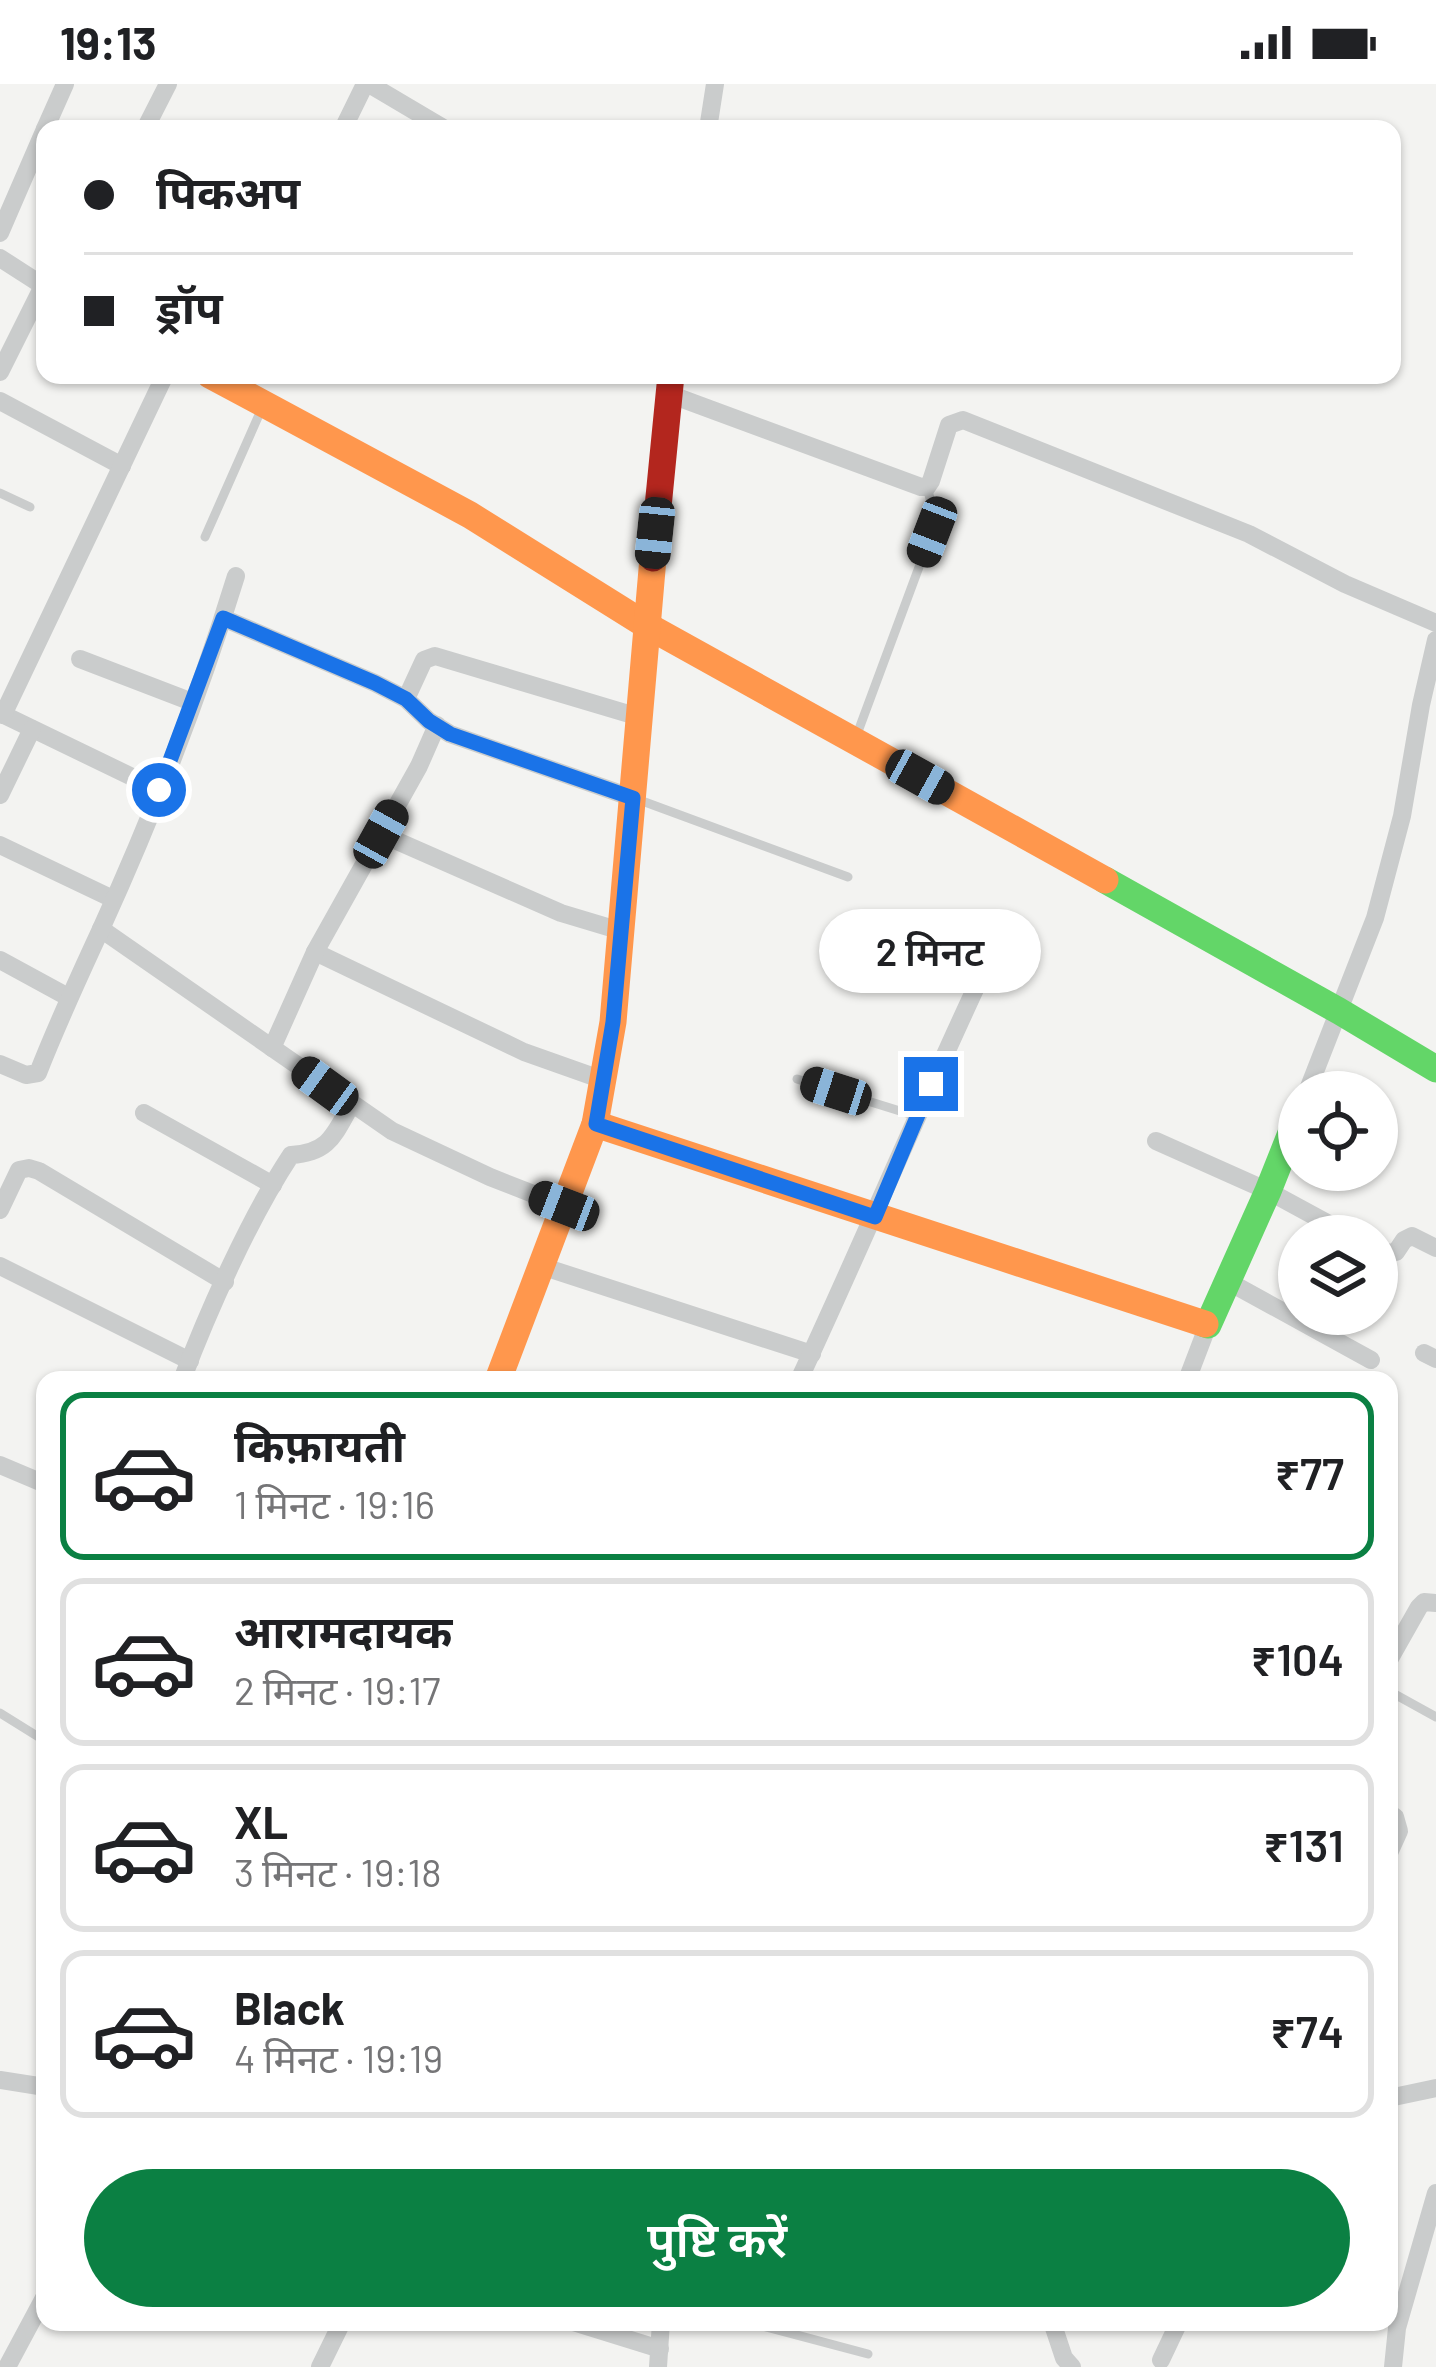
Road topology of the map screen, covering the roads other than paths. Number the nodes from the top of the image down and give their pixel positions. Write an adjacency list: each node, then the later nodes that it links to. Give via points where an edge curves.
1 (65, 84): 5 (street)
2 (168, 84): 6 (street)
3 (367, 84): 7 (street); 8 (street)
4 (716, 84): 9 (street)
5 (49, 120)
6 (150, 120)
7 (348, 120)
8 (429, 120)
9 (710, 120)
10 (36, 150): 11 (street)
11 (0, 233)
12 (0, 258): 13 (street)
13 (36, 281)
14 (36, 302): 15 (street)
15 (0, 372)
16 (161, 384): 21 (street)
17 (230, 384): 20 (street)
18 (670, 385): 22 (street); 29 (street)
19 (0, 401): 21 (street)
20 (264, 403): 25 (lane); 29 (street, via 470,514)
21 (122, 466): 35 (street)
22 (927, 487): 28 (street, via 949,425 963,420 1249,534); 39 (lane, via 932,532)
23 (0, 493): 24 (lane)
24 (30, 507)
25 (206, 537)
26 (236, 576): 27 (street)
27 (223, 618): 32 (street); 33 (street)
28 (1436, 622)
29 (646, 625): 36 (street); 39 (street)
30 (1436, 640): 34 (street)
31 (80, 658): 33 (street)
32 (406, 699): 36 (street, via 424,660 435,656); 37 (street)
33 (192, 701): 40 (street)
34 (1429, 708): 53 (street, via 1375,918)
35 (2, 714): 38 (street)
36 (639, 717): 42 (street)
37 (437, 725): 42 (street); 43 (street)
38 (32, 729): 40 (street); 41 (street)
39 (854, 741): 53 (street)
40 (159, 790): 46 (street)
41 (0, 795)
42 (633, 798): 45 (lane); 48 (street)
43 (381, 834): 48 (street, via 560,913); 49 (street)
44 (0, 845): 46 (street)
45 (848, 877)
46 (113, 899): 47 (street)
47 (101, 929): 52 (street); 54 (street)
48 (621, 931): 59 (street)
49 (315, 952): 54 (street); 59 (street, via 524,1052)
50 (0, 960): 52 (street)
51 (977, 986): 62 (street)
52 (68, 997): 55 (street, via 38,1073)
53 (1339, 1011): 56 (street); 57 (street)
54 (272, 1048): 60 (street)
55 (0, 1064)
56 (1436, 1069)
57 (1315, 1071)
58 (797, 1078): 62 (lane)
59 (603, 1080): 63 (street)
60 (351, 1105): 66 (street, via 328,1144 291,1155); 68 (street, via 442,1156)
61 (144, 1113): 66 (street)
62 (916, 1116): 71 (street)
63 (596, 1124): 68 (street); 71 (street)
64 (1156, 1141): 67 (street)
65 (1278, 1166): 67 (street)
66 (273, 1185): 76 (street)
67 (1268, 1191): 70 (street); 77 (street)
68 (564, 1206): 75 (street)
69 (0, 1210): 76 (street, via 20,1170 29,1168)
70 (1312, 1215)
71 (875, 1217): 78 (street); 79 (street)
72 (1436, 1248): 73 (street, via 1412,1236)
73 (1398, 1249)
74 (0, 1266): 81 (street)
75 (542, 1266): 79 (street); 83 (street)
76 (225, 1282): 81 (street)
77 (1229, 1282): 78 (street); 80 (street)
78 (1208, 1325): 85 (street)
79 (812, 1354): 84 (street)
80 (1371, 1360)
81 (190, 1361): 82 (street)
82 (186, 1371)
83 (501, 1371)
84 (804, 1371)
85 (1190, 1371)
86 (5, 1467): 87 (street); 88 (street)
87 (36, 1480)
88 (0, 1490)
89 (1436, 1604): 90 (street, via 1419,1606)
90 (1398, 1644)
91 (1398, 1695): 93 (lane)
92 (0, 1713): 94 (lane)
93 (1436, 1718)
94 (36, 1735)
95 (0, 2080): 96 (street)
96 (36, 2085)
97 (1436, 2088): 98 (street)
98 (1398, 2096)
99 (1436, 2193): 101 (street)
100 (36, 2312): 111 (street)
101 (1398, 2321)
102 (338, 2331): 112 (street)
103 (594, 2331): 109 (street)
104 (782, 2331): 108 (lane)
105 (1055, 2331): 113 (street)
106 (1175, 2331): 110 (street)
107 (1396, 2331): 114 (street)
108 (868, 2354)
109 (659, 2358)
110 (1161, 2360)
111 (5, 2365)
112 (320, 2367)
113 (1072, 2367)
114 (1393, 2367)

